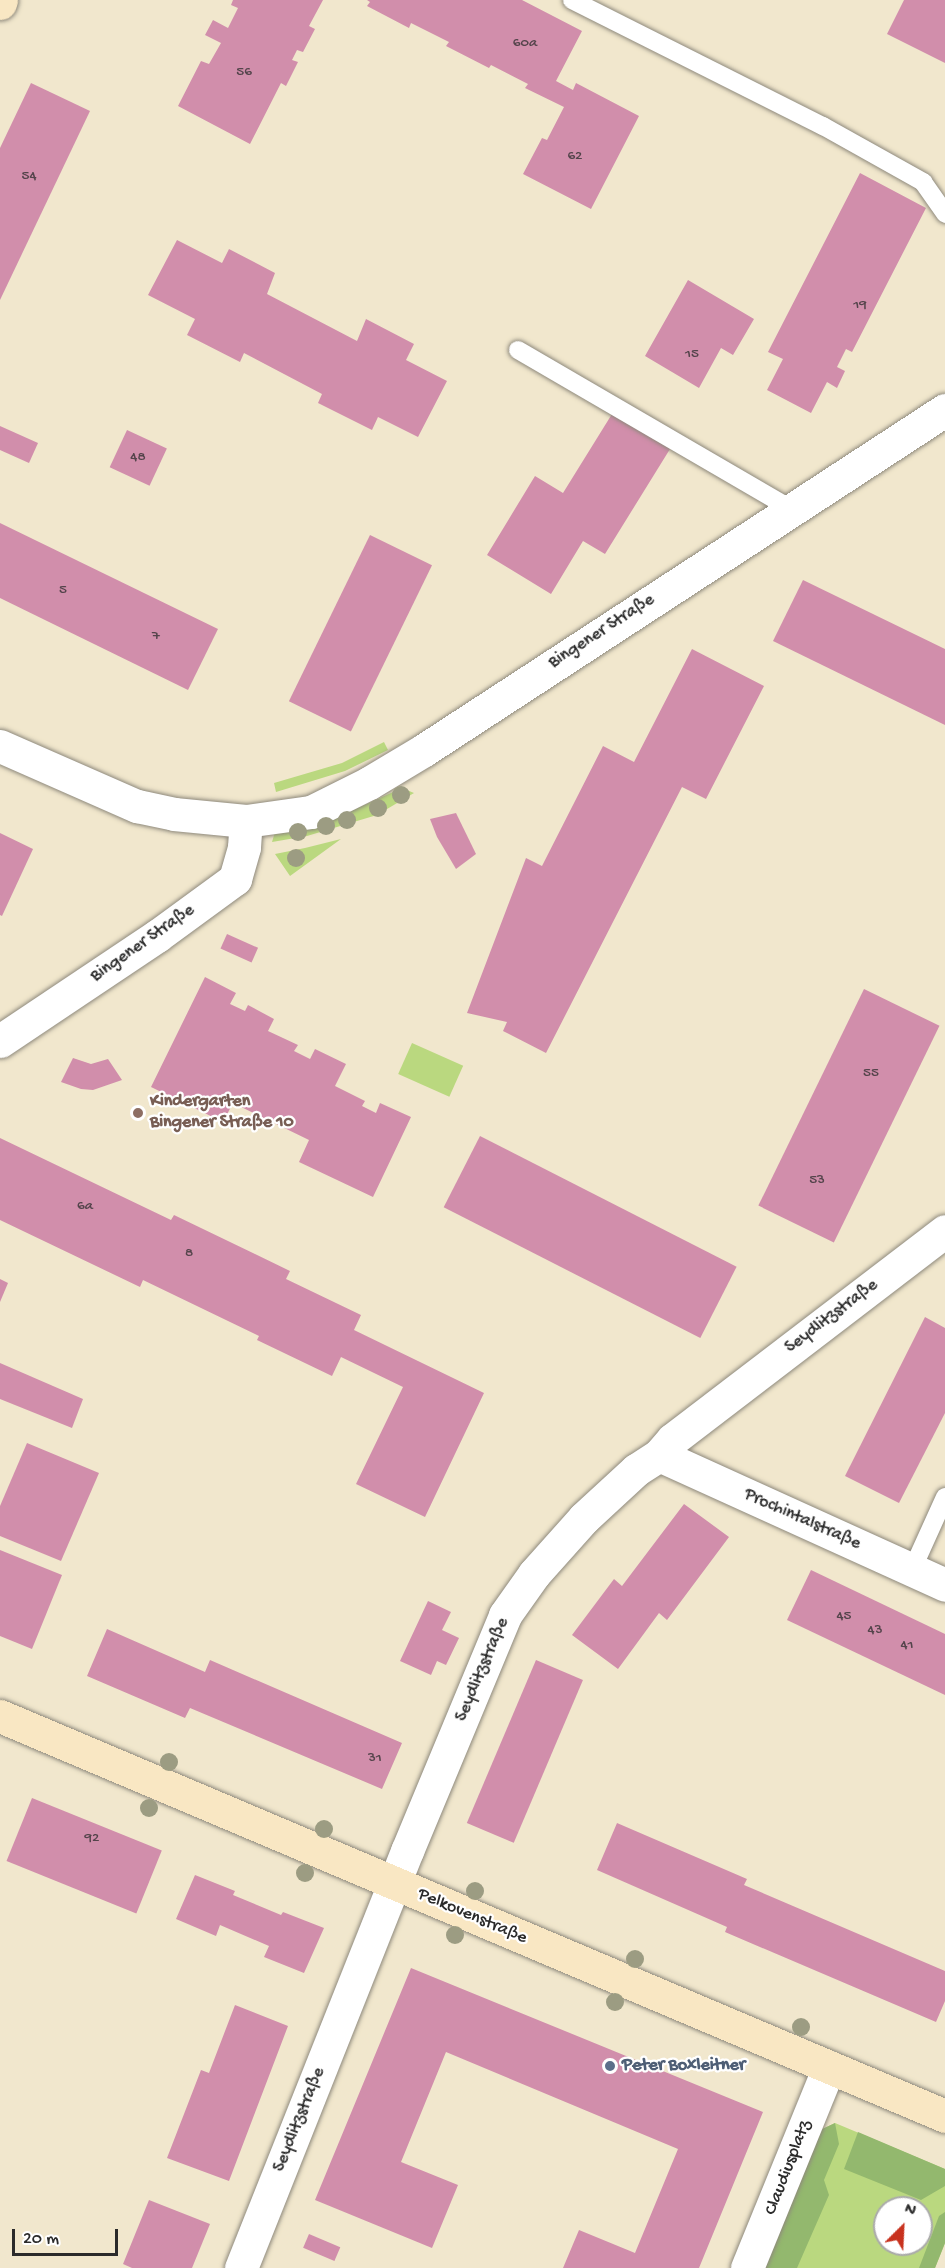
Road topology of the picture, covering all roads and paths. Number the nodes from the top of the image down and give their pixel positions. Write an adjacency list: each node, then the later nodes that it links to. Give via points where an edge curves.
1 (572, 0): 2 (lane, via 823,126 913,176 922,182)
2 (945, 214)
3 (518, 350): 5 (lane)
4 (945, 410): 5 (street, Bingener Straße)
5 (791, 509): 7 (street, Bingener Straße, via 369,783 311,812)
6 (0, 746): 7 (street, Bingener Straße, via 137,806)
7 (246, 821): 8 (street, Bingener Straße, via 235,879)
8 (0, 1041)
9 (945, 1232): 10 (street, Seydlitzstraße, via 673,1438)
10 (658, 1455): 12 (street, Prochintalstraße); 15 (street, Seydlitzstraße, via 584,1518 534,1574 505,1615)
11 (945, 1497): 12 (lane)
12 (912, 1570): 13 (street, Prochintalstraße)
13 (945, 1585)
14 (0, 1716): 15 (street, Pelkovenstraße)
15 (394, 1884): 16 (street, Pelkovenstraße); 18 (street, Seydlitzstraße)
16 (829, 2067): 17 (street, Pelkovenstraße); 19 (street, Claudiusplatz)
17 (945, 2116)
18 (241, 2268)
19 (747, 2268)

